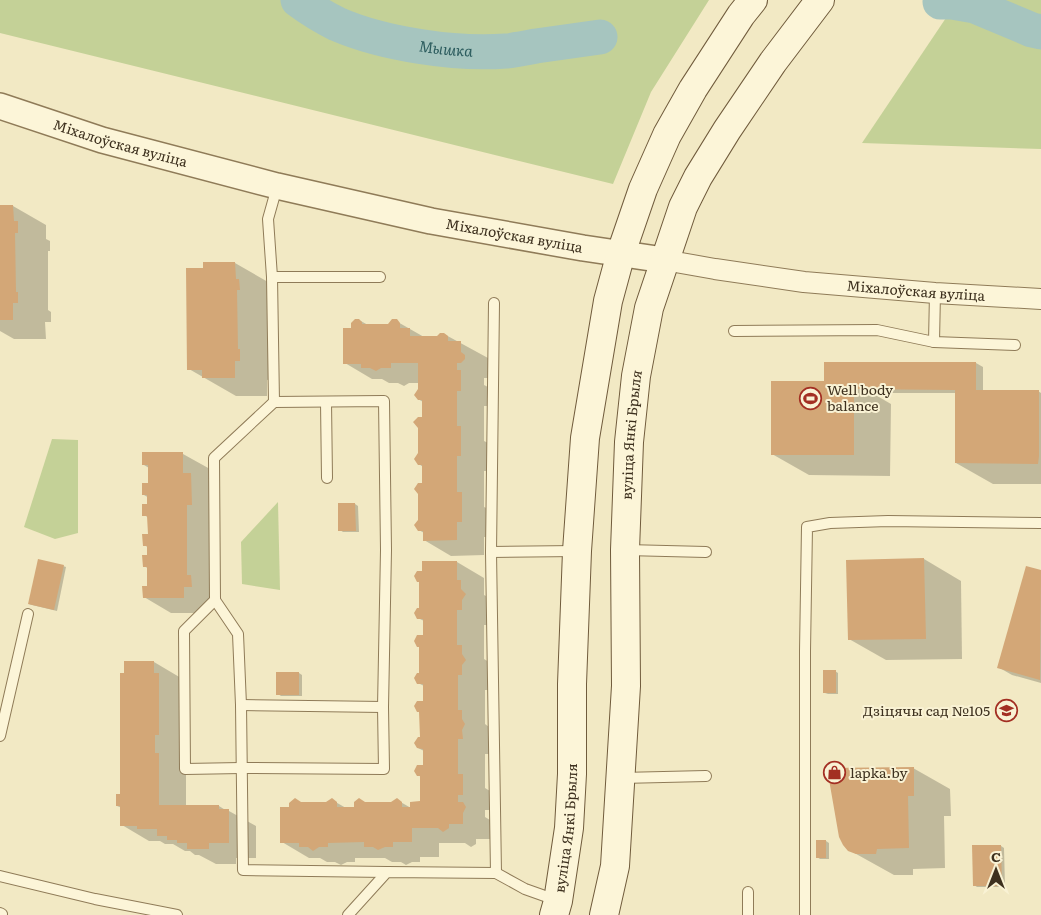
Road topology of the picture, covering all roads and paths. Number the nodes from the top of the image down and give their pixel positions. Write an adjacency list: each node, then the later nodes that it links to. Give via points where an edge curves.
1 (752, 0): 5 (main road, вуліца Янкі Брыля, via 693,89 668,136 643,189)
2 (820, 0): 6 (main road, вуліца Янкі Брыля, via 768,70 698,177 683,206)
3 (0, 106): 4 (street, Міхалоўская вуліца, via 102,140)
4 (277, 186): 5 (street, Міхалоўская вуліца, via 432,221); 7 (lane, via 268,219)
5 (621, 253): 6 (street, Міхалоўская вуліца); 20 (main road, вуліца Янкі Брыля, via 608,301 585,438)
6 (664, 260): 9 (street, Міхалоўская вуліца, via 804,282); 19 (main road, вуліца Янкі Брыля, via 649,308 636,376 629,442)
7 (272, 277): 8 (lane); 15 (lane)
8 (380, 277)
9 (935, 293): 10 (street, Міхалоўская вуліца); 13 (lane)
10 (1041, 299)
11 (494, 302): 21 (lane)
12 (734, 331): 13 (lane, via 877,330)
13 (934, 342): 14 (lane)
14 (1015, 346)
15 (274, 402): 16 (lane); 23 (lane, via 214,458)
16 (326, 402): 17 (lane); 26 (lane, via 384,401 386,559)
17 (327, 478)
18 (1041, 522): 40 (lane, via 888,521 807,527)
19 (625, 550): 22 (lane); 30 (main road, вуліца Янкі Брыля, via 626,686)
20 (577, 551): 21 (lane); 35 (main road, вуліца Янкі Брыля, via 570,819)
21 (491, 552): 32 (lane)
22 (706, 552)
23 (215, 600): 25 (lane, via 238,634); 28 (lane, via 184,631 185,769)
24 (28, 614): 27 (lane)
25 (241, 705): 26 (lane); 28 (lane)
26 (383, 707): 28 (lane, via 384,769)
27 (0, 736)
28 (242, 768): 31 (lane, via 243,870)
29 (706, 776): 30 (lane)
30 (620, 778): 38 (main road, вуліца Янкі Брыля, via 615,866)
31 (387, 872): 32 (lane); 37 (lane)
32 (496, 873): 35 (lane)
33 (0, 876): 36 (lane)
34 (748, 892): 39 (lane)
35 (556, 908)
36 (177, 915)
37 (348, 915)
38 (604, 915)
39 (748, 915)
40 (805, 915)

